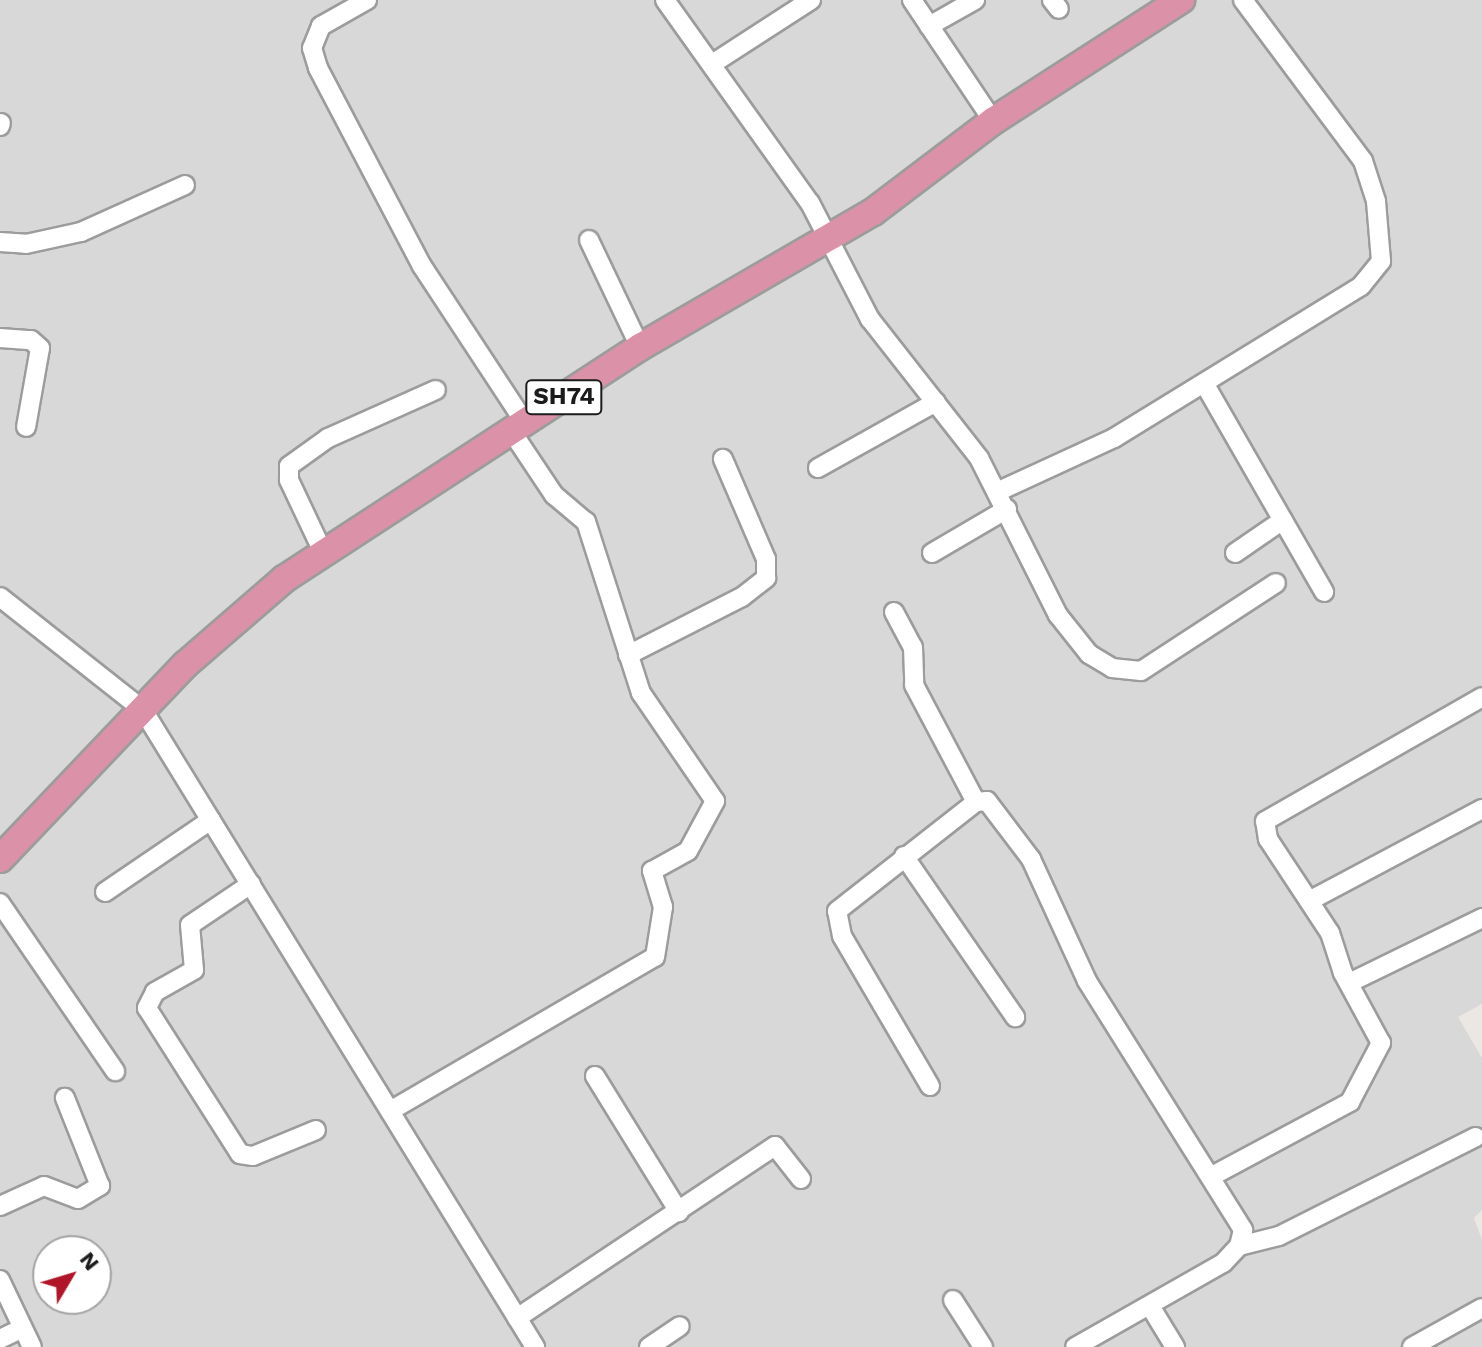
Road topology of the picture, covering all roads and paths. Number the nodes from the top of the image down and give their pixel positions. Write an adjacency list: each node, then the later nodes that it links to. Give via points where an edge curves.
1 (367, 0): 21 (street, via 321,26 312,48 318,68 422,266)
2 (665, 0): 9 (street)
3 (811, 0): 9 (street)
4 (912, 0): 8 (street)
5 (975, 0): 8 (street)
6 (1181, 0): 10 (highway, SH74)
7 (1243, 0): 17 (street, via 1363,161 1376,201 1381,261 1361,286)
8 (929, 26): 10 (street)
9 (712, 64): 13 (street, via 784,164)
10 (993, 121): 13 (highway, SH74)
11 (185, 185): 14 (street, via 81,232 26,244)
12 (589, 240): 16 (street)
13 (828, 240): 16 (highway, SH74); 19 (street, via 870,319)
14 (0, 242)
15 (0, 338): 20 (street, via 31,340 40,348)
16 (640, 347): 21 (highway, SH74)
17 (1204, 383): 24 (street, via 1091,451); 26 (street)
18 (436, 390): 27 (street, via 328,438 289,466 289,480)
19 (936, 402): 23 (street); 24 (street)
20 (26, 427)
21 (518, 428): 27 (highway, SH74); 34 (street, via 554,495 586,522 609,578)
22 (723, 459): 34 (street, via 766,559 766,578 742,597)
23 (818, 468)
24 (999, 491): 25 (street)
25 (1007, 509): 28 (street); 30 (street, via 1075,639 1126,672 1152,664)
26 (1283, 520): 29 (street); 31 (street)
27 (323, 552): 36 (highway, SH74, via 222,629)
28 (932, 553)
29 (1235, 553)
30 (1276, 583)
31 (1324, 592)
32 (0, 597): 36 (street)
33 (894, 612): 37 (street, via 913,647 914,685)
34 (628, 655): 55 (street, via 652,714 715,801 688,851 652,871 663,907 658,951)
35 (1482, 697): 46 (street, via 1265,821 1268,839)
36 (143, 710): 39 (street); 40 (highway, SH74)
37 (976, 802): 42 (street); 58 (street, via 997,807 1011,825 1087,981)
38 (1482, 809): 46 (street)
39 (211, 820): 44 (street); 45 (street)
40 (37, 821): 41 (street); 43 (highway, SH74)
41 (0, 847)
42 (904, 856): 50 (street); 53 (street, via 845,902 835,920)
43 (0, 859)
44 (251, 884): 55 (street); 56 (street, via 190,925 194,970 155,992 147,1008 240,1154 253,1156)
45 (105, 892)
46 (1309, 901): 49 (street, via 1330,933)
47 (0, 903): 51 (street)
48 (1482, 918): 49 (street)
49 (1349, 983): 58 (street, via 1381,1043 1359,1094)
50 (1015, 1017)
51 (115, 1071)
52 (595, 1076): 61 (street)
53 (930, 1086)
54 (65, 1098): 60 (street, via 100,1186 78,1199 44,1186)
55 (390, 1111): 67 (street)
56 (316, 1130)
57 (1476, 1137): 62 (street, via 1279,1236)
58 (1212, 1176): 62 (street, via 1243,1230)
59 (801, 1179): 61 (street, via 775,1146)
60 (0, 1206)
61 (679, 1212): 67 (street)
62 (1239, 1246): 65 (street)
63 (0, 1280): 69 (street)
64 (953, 1300): 74 (street)
65 (1150, 1306): 75 (street); 76 (street)
66 (1482, 1308): 77 (street)
67 (517, 1318): 72 (street)
68 (680, 1326): 73 (street)
69 (23, 1328): 70 (street); 71 (street)
70 (0, 1339)
71 (32, 1347)
72 (535, 1347)
73 (649, 1347)
74 (983, 1347)
75 (1075, 1347)
76 (1175, 1347)
77 (1412, 1347)

